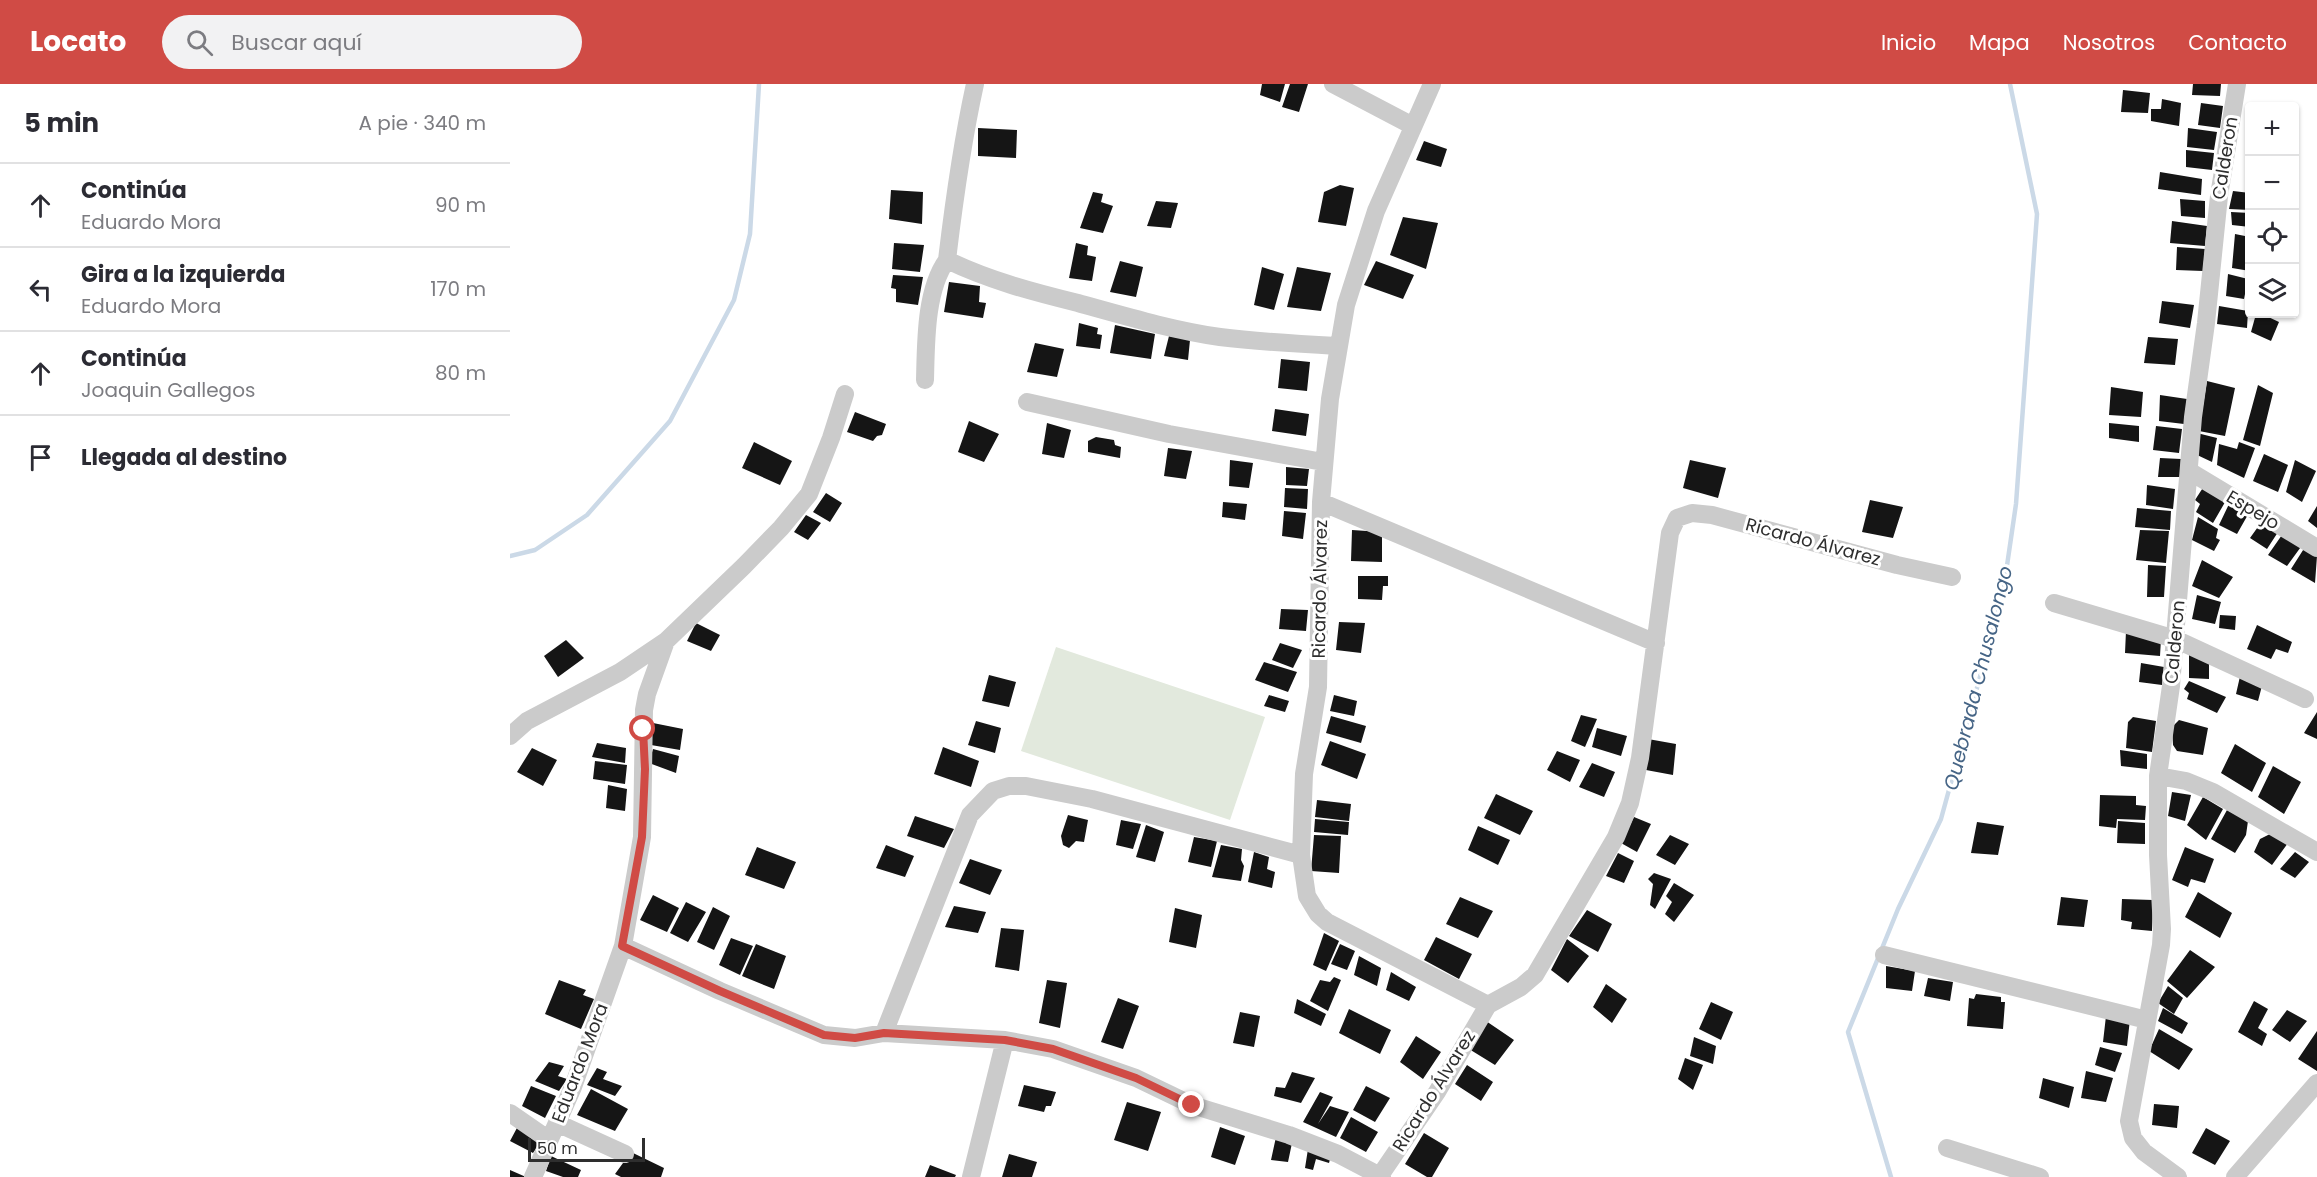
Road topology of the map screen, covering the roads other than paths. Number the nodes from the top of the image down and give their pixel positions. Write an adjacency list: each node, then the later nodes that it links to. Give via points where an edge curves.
1 (975, 84): 6 (street, via 956,181)
2 (1333, 84): 5 (street)
3 (1432, 84): 5 (street, Ricardo Álvarez)
4 (2237, 84): 12 (street, Calderon, via 2218,196)
5 (1413, 126): 7 (street, Ricardo Álvarez, via 1376,211 1346,305)
6 (947, 260): 7 (street, via 1024,289 1168,327 1220,337); 8 (street, via 936,280 930,311)
7 (1339, 345): 11 (street, Ricardo Álvarez)
8 (925, 380)
9 (845, 394): 18 (street, via 809,494 781,528)
10 (1027, 402): 11 (street, via 1168,434)
11 (1323, 462): 13 (street, Ricardo Álvarez)
12 (2189, 471): 14 (street, Espejo); 17 (street, Calderon)
13 (1322, 502): 19 (street); 24 (street, Ricardo Álvarez, via 1318,687 1304,774)
14 (2317, 548)
15 (1952, 577): 19 (street, Ricardo Álvarez, via 1692,513 1677,518 1670,533)
16 (2055, 603): 17 (street)
17 (2175, 639): 20 (street); 22 (street, Calderon)
18 (666, 641): 21 (street, via 620,672 527,721); 25 (street, Eduardo Mora, via 644,710 642,837)
19 (1656, 643): 27 (street, Ricardo Álvarez, via 1640,758 1630,803 1616,837 1535,975)
20 (2305, 699)
21 (510, 736)
22 (2158, 776): 23 (street, via 2186,781 2212,792); 28 (street, Calderon, via 2162,929)
23 (2317, 852)
24 (1301, 855): 27 (street, Ricardo Álvarez, via 1307,896 1327,922); 29 (street, via 1092,799 1026,786 993,791 970,815)
25 (622, 946): 29 (street, via 824,1035 855,1038); 33 (street, Eduardo Mora)
26 (1884, 955): 28 (street)
27 (1488, 1005): 40 (street, Ricardo Álvarez, via 1437,1092)
28 (2146, 1020): 37 (street, Calderon, via 2129,1121 2133,1138)
29 (884, 1033): 30 (street)
30 (1005, 1040): 39 (street); 40 (street, via 1053,1049 1136,1078 1192,1105 1338,1154)
31 (2317, 1083): 42 (street)
32 (510, 1113): 34 (street)
33 (557, 1123): 34 (street, Eduardo Mora); 36 (street)
34 (549, 1140): 38 (street, Eduardo Mora)
35 (1947, 1148): 41 (street)
36 (625, 1154)
37 (2169, 1175)
38 (532, 1177)
39 (971, 1177)
40 (1380, 1177)
41 (2040, 1177)
42 (2235, 1177)

